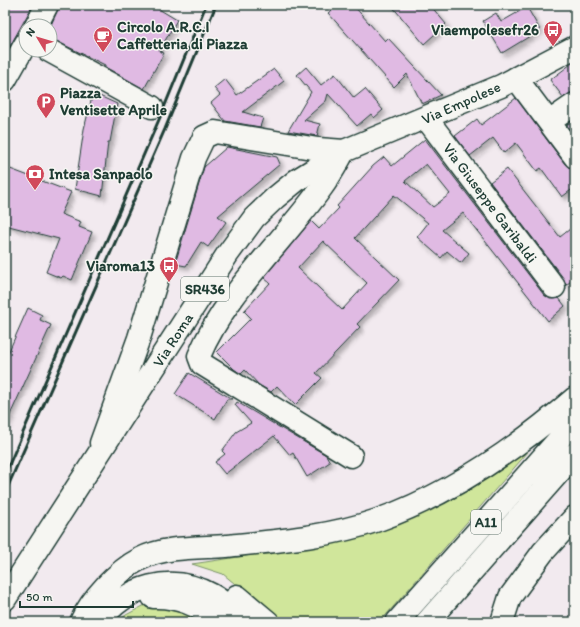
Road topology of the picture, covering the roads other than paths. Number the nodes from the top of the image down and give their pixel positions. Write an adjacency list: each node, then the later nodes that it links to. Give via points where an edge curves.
1 (47, 5): 2 (main road)
2 (40, 18)
3 (575, 47): 6 (main road, Via Empolese / SR436)
4 (58, 55): 9 (main road)
5 (18, 57): 7 (main road)
6 (516, 78): 10 (main road, Via Empolese / SR436); 11 (main road)
7 (5, 80)
8 (575, 104): 11 (main road)
9 (152, 107)
10 (426, 118): 12 (main road, Via Empolese / SR436); 14 (main road, Via Giuseppe Garibaldi)
11 (549, 122): 13 (main road)
12 (344, 151): 15 (main road, Via Roma, via 220,133 204,137 194,158 139,338); 17 (main road, Via Roma / SR436, via 297,180 254,218 227,255); 21 (main road, via 322,187 249,276 206,340 199,356 202,364)
13 (575, 157)
14 (554, 287)
15 (121, 386): 17 (main road); 20 (main road, Via Roma)
16 (575, 398): 24 (main road, via 529,436 470,477 404,510 354,527 298,539 157,553 140,559)
17 (124, 415): 20 (main road, Via Roma / SR436)
18 (575, 422): 32 (main road, A11)
19 (575, 454): 22 (main road, A11)
20 (97, 456): 25 (main road, Via Roma / SR436)
21 (351, 456)
22 (554, 478): 33 (main road, A11); 34 (main road, via 473,586)
23 (575, 517): 35 (main road, via 543,552 510,597)
24 (116, 578): 27 (main road, via 90,603); 31 (main road, via 156,569 201,576 230,591)
25 (5, 599)
26 (122, 600): 28 (main road); 29 (main road, via 174,598 197,607); 30 (main road, via 132,592 148,586 185,586 212,595)
27 (80, 622)
28 (99, 622)
29 (216, 622)
30 (246, 622)
31 (268, 622)
32 (397, 622)
33 (427, 622)
34 (441, 622)
35 (502, 622)

